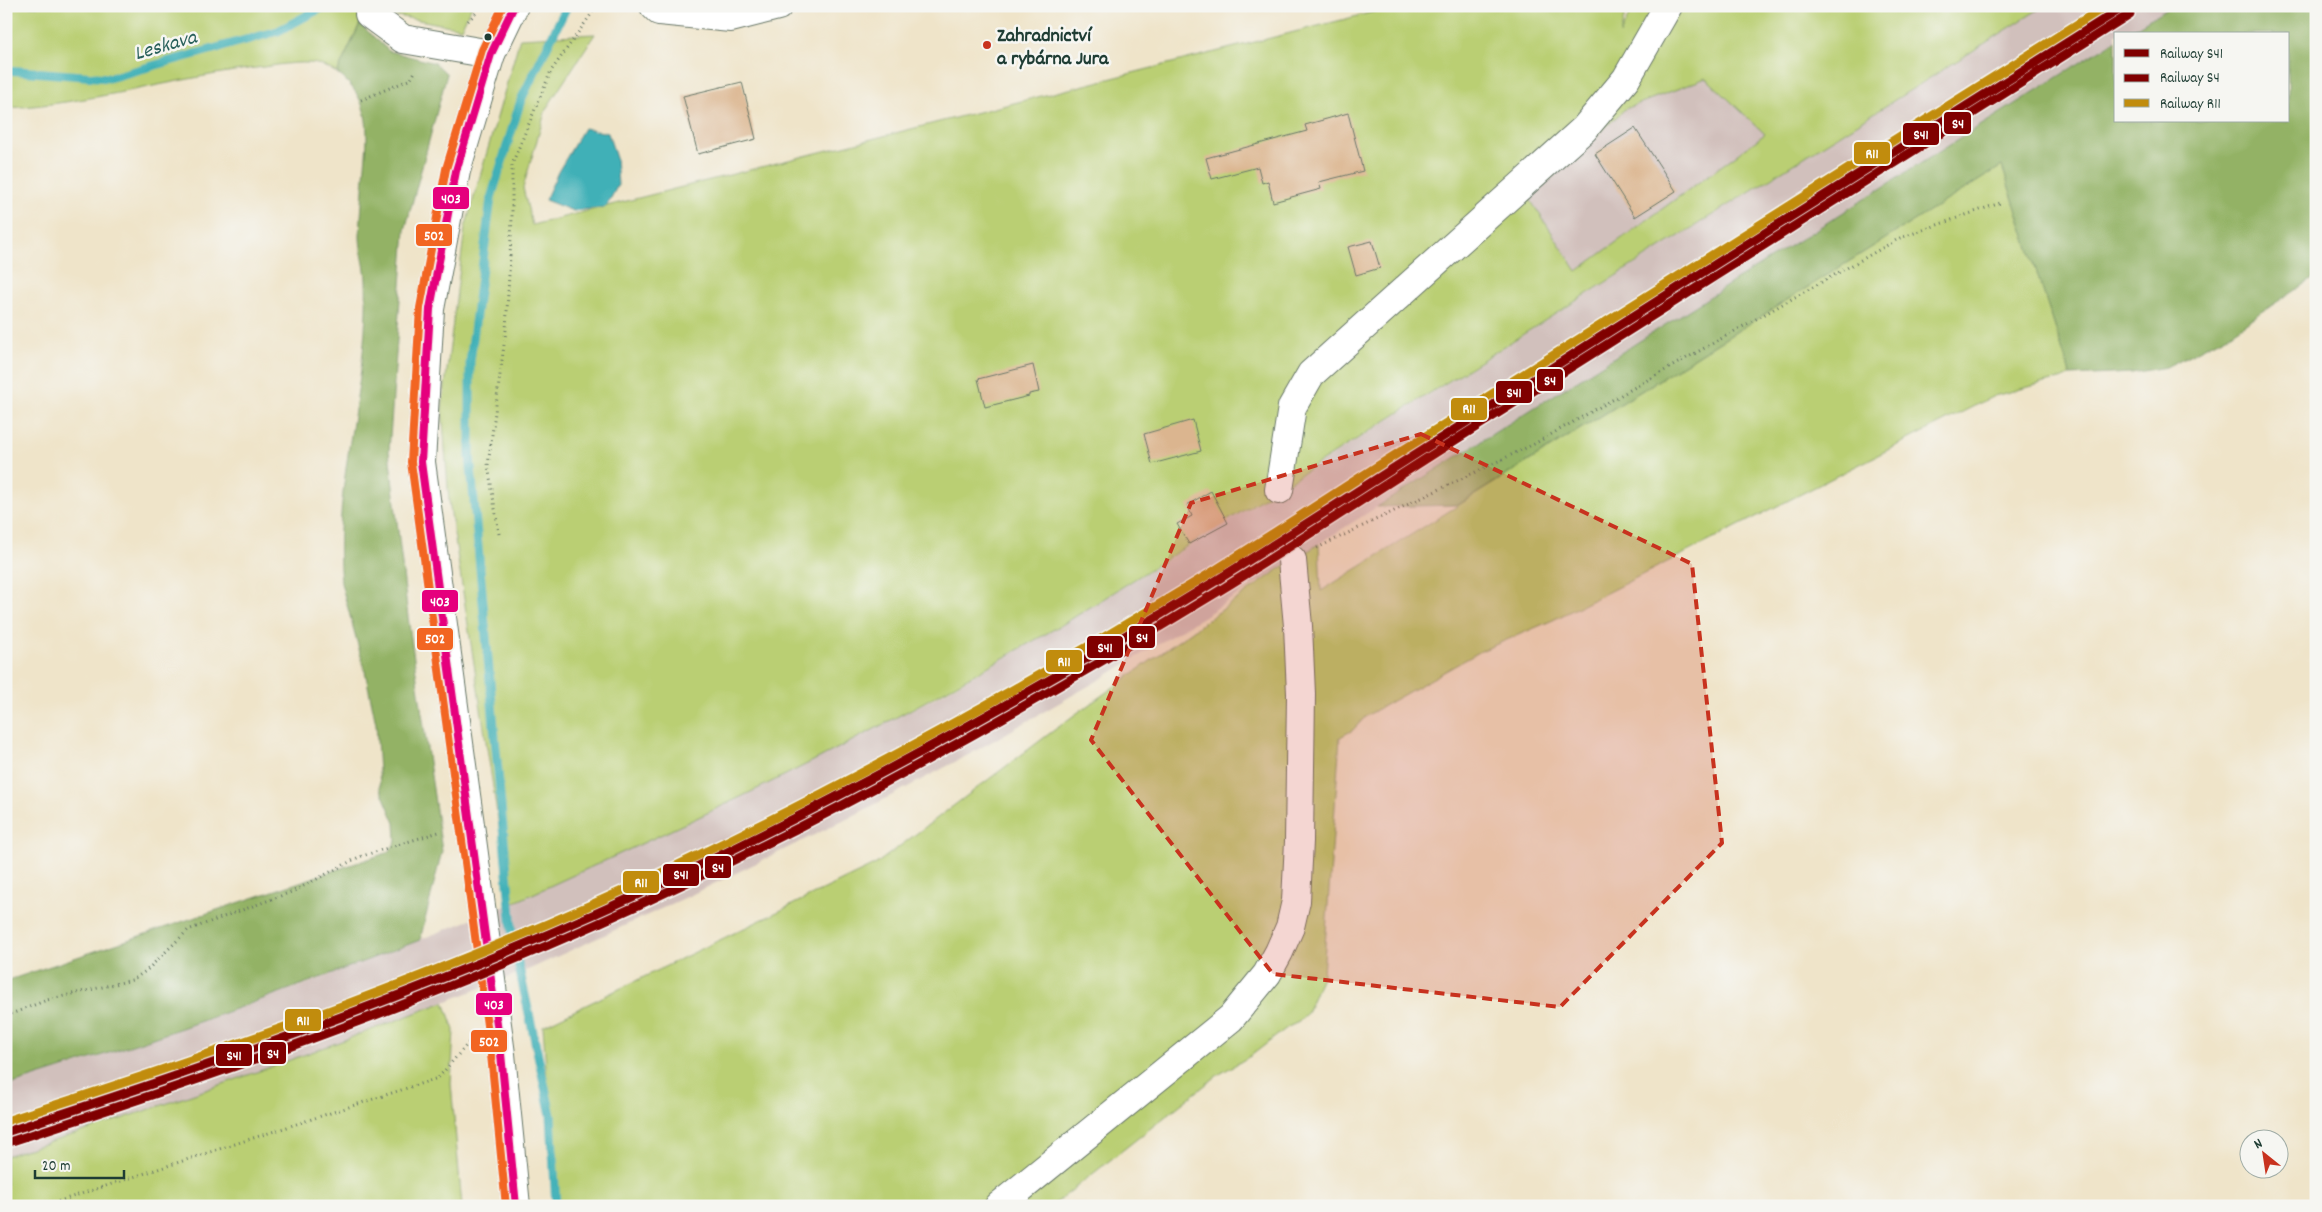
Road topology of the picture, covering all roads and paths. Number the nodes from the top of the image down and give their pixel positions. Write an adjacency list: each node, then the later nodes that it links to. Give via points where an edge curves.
1 (514, 6): 8 (street)
2 (597, 6): 12 (path, via 551,71 512,164 506,330 488,465)
3 (654, 6): 4 (street, via 659,11 731,18)
4 (778, 6)
5 (1668, 6): 11 (street, via 1626,79 1584,129 1311,374 1292,407)
6 (369, 14): 7 (street, via 403,39)
7 (427, 43): 8 (street); 9 (path, via 411,79)
8 (491, 54): 18 (street, via 456,171 430,309 421,462 501,1054)
9 (361, 100)
10 (2003, 202): 13 (path, via 1900,238 1534,444)
11 (1279, 490)
12 (499, 534)
13 (1292, 560): 19 (street, via 1301,694 1299,841 1296,902 1279,952 1267,974 1231,1018)
14 (447, 829): 15 (path, via 358,857 294,891 188,930 132,980 47,1000)
15 (6, 1016)
16 (476, 1034): 17 (path, via 438,1078)
17 (44, 1206)
18 (516, 1206)
19 (999, 1206)

